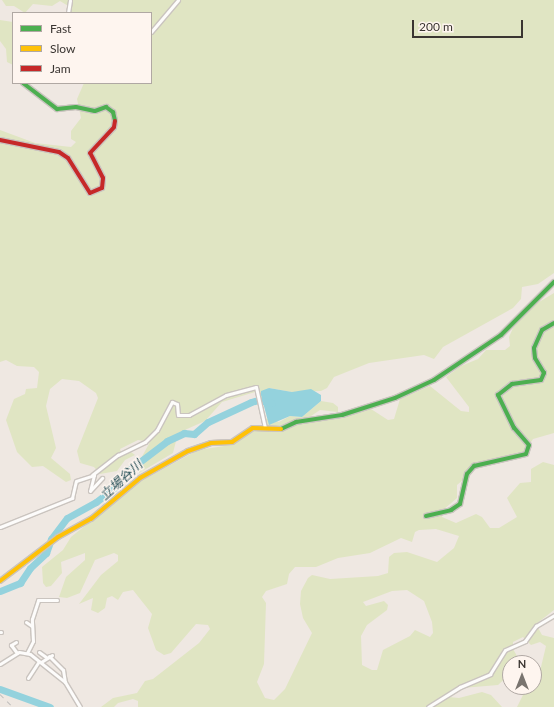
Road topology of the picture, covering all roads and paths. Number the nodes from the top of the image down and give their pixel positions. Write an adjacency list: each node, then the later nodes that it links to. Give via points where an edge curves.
1 (70, 0): 3 (street)
2 (178, 0): 4 (street)
3 (68, 12)
4 (152, 31)
5 (24, 84): 6 (street, via 57,109 76,106 95,111 106,107 113,112 116,118 114,127 90,153 103,178 102,188 90,192 86,190 68,158 59,152)
6 (0, 140)
7 (554, 282): 9 (street, via 539,294 527,311 501,335 434,380 395,398 375,402 342,415 296,422 279,430)
8 (554, 323): 12 (street, via 542,330 534,348 535,358 544,373 541,380 512,384 502,389 498,395 504,413 529,445 529,450 522,457 471,468 460,504 451,510)
9 (265, 428): 10 (street, via 256,387 226,395 189,415 178,415 177,404 172,402 156,430 145,442 118,456); 14 (street, via 248,430 232,442 210,443 188,451 140,478 91,519 58,537)
10 (92, 475): 11 (street, via 95,478 90,491); 13 (street, via 74,483 72,498)
11 (102, 478)
12 (426, 516)
13 (0, 527)
14 (0, 581)
15 (57, 600): 18 (street, via 38,600)
16 (554, 615): 29 (street, via 536,626 525,641 505,650 490,674 460,687)
17 (26, 622): 18 (street)
18 (32, 626): 22 (street, via 32,641)
19 (16, 642): 21 (street, via 11,645)
20 (39, 652): 23 (street)
21 (17, 653): 22 (street); 25 (street)
22 (27, 653): 24 (street)
23 (49, 656): 24 (street); 27 (street, via 64,673)
24 (40, 662): 26 (street); 27 (street)
25 (0, 664)
26 (28, 678)
27 (64, 682): 28 (street)
28 (80, 707)
29 (428, 707)

